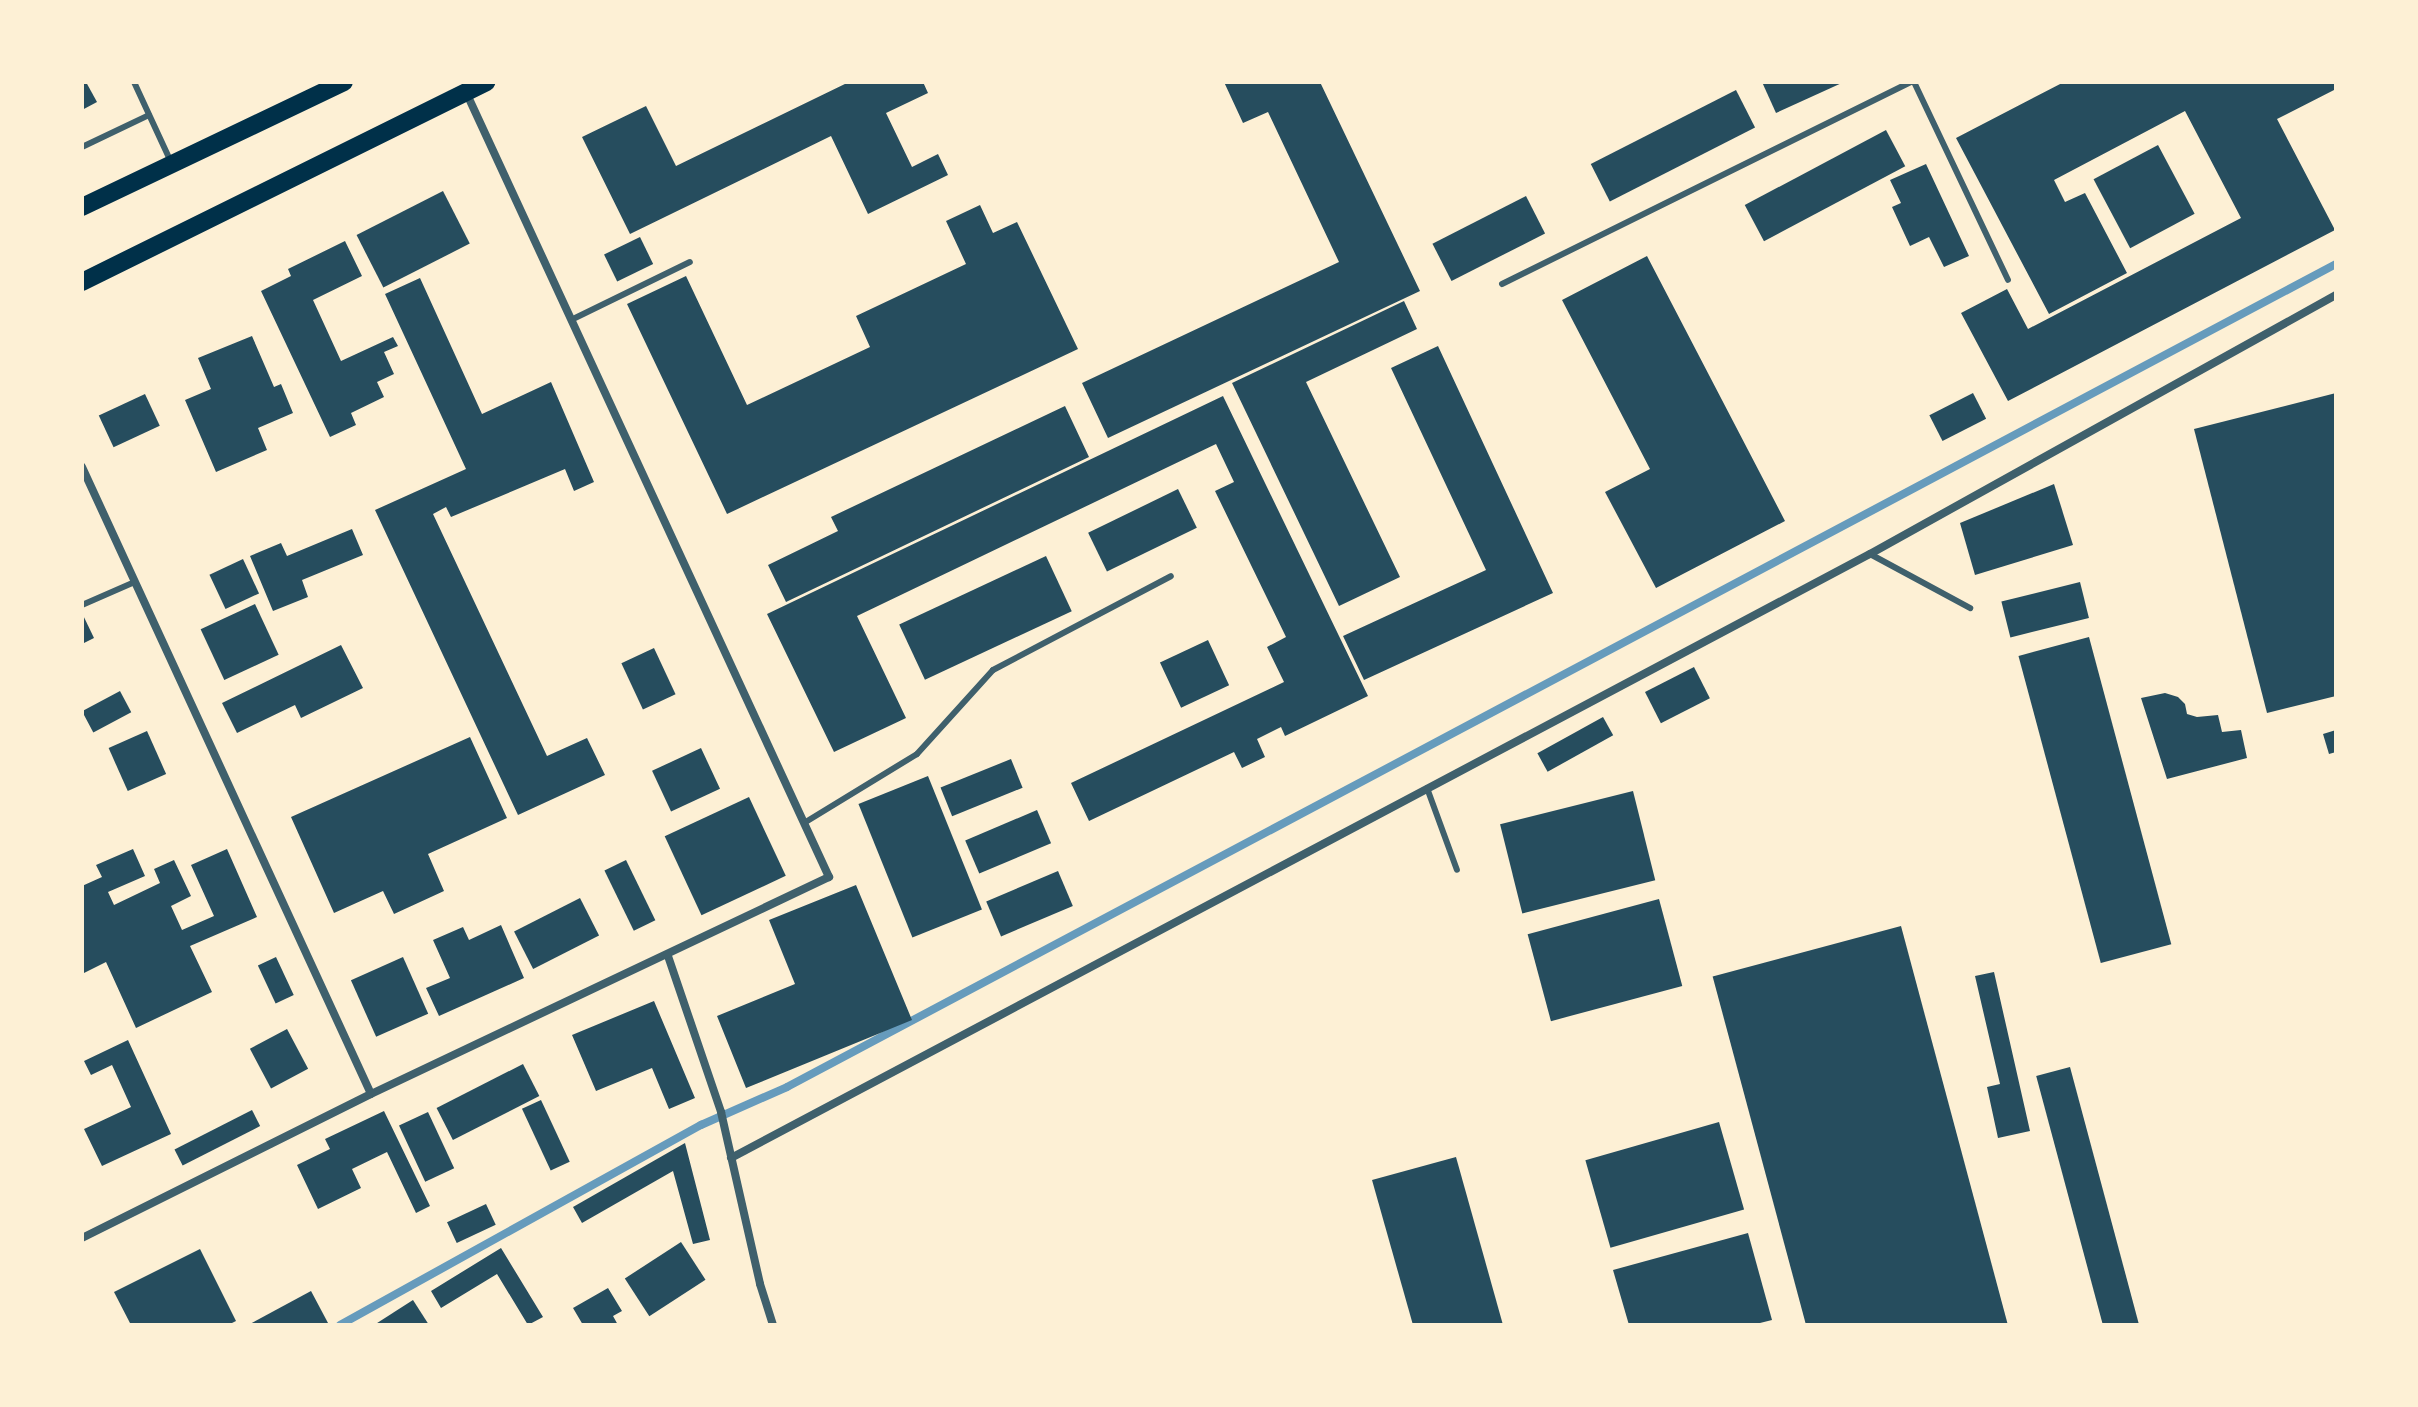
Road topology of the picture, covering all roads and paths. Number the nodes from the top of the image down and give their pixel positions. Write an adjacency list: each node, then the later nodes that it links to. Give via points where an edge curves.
1 (134, 82): 6 (lane)
2 (486, 82): 5 (highway)
3 (1913, 82): 11 (lane); 13 (lane)
4 (335, 84): 8 (highway)
5 (466, 92): 12 (highway); 15 (street)
6 (149, 115): 7 (lane); 8 (lane)
7 (82, 147)
8 (172, 164): 9 (highway)
9 (82, 207)
10 (690, 262): 15 (lane)
11 (2008, 280)
12 (82, 282)
13 (1502, 284)
14 (2336, 295): 17 (street)
15 (573, 319): 23 (street)
16 (82, 467): 19 (street)
17 (1870, 554): 21 (lane); 22 (street)
18 (1171, 576): 23 (lane, via 993,670 917,754)
19 (135, 582): 20 (lane); 26 (street)
20 (82, 605)
21 (1970, 608)
22 (1427, 788): 24 (lane); 27 (street)
23 (804, 823): 25 (street, via 829,877)
24 (1457, 870)
25 (668, 956): 26 (street); 27 (street, via 721,1112)
26 (371, 1094): 28 (street)
27 (731, 1158): 29 (street)
28 (82, 1238)
29 (773, 1325)

